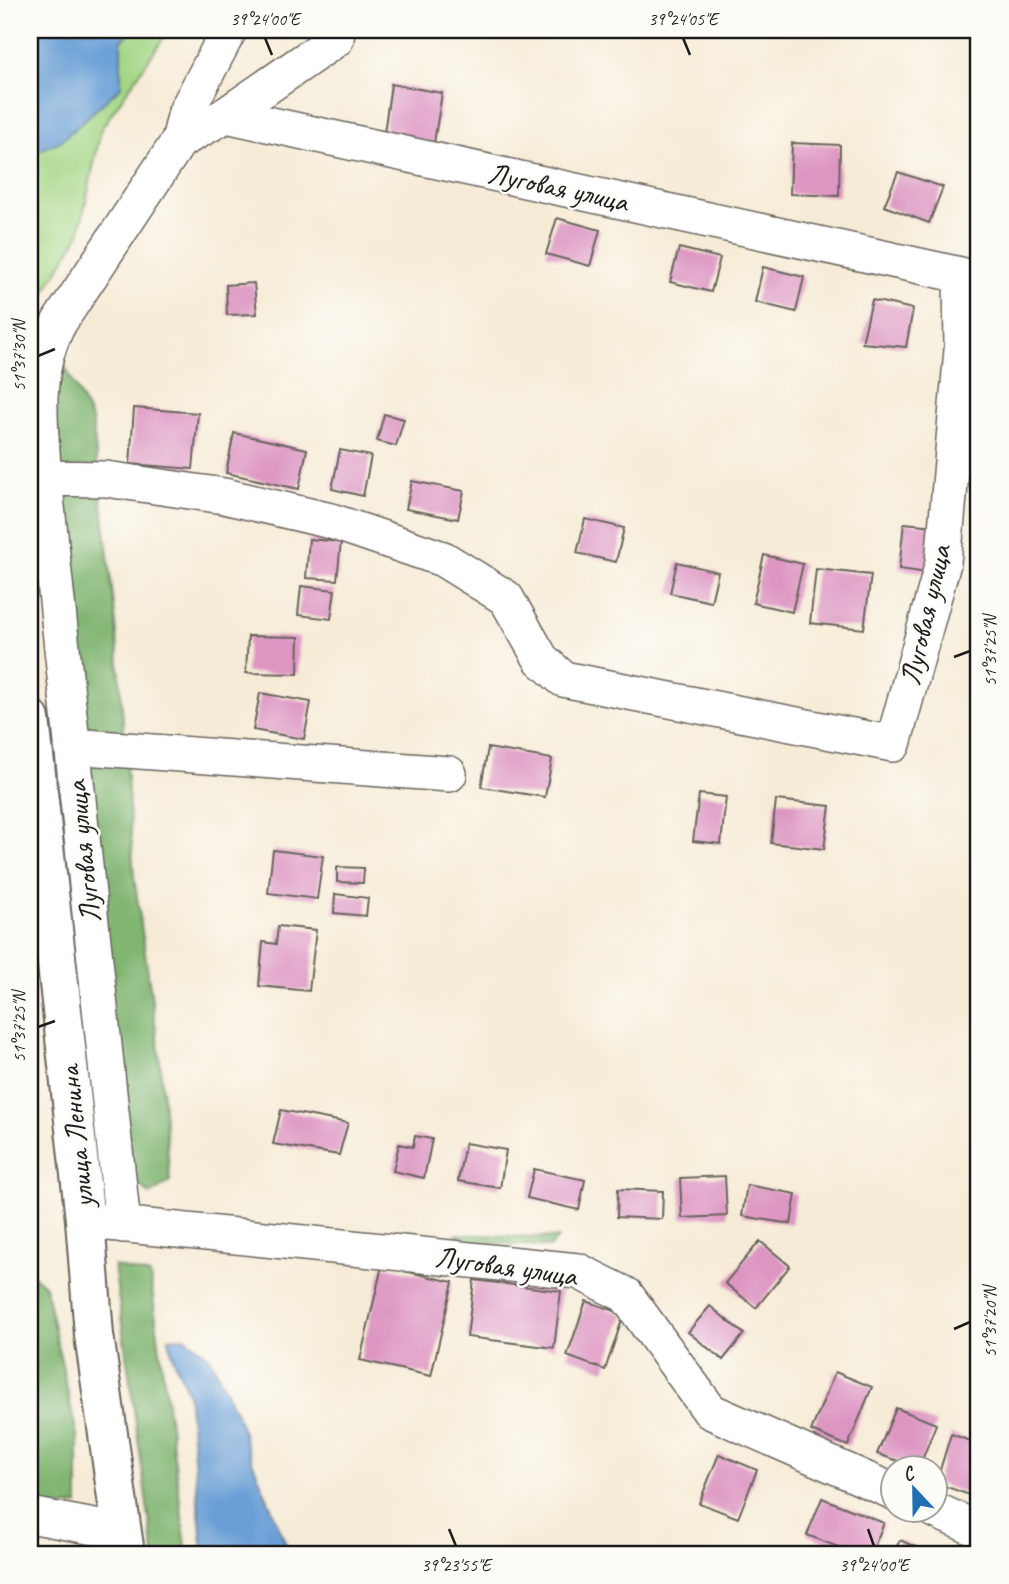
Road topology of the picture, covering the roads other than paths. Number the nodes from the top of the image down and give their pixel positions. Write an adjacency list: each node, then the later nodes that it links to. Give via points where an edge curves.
1 (229, 30): 4 (street, via 186,112)
2 (337, 30): 3 (street, Луговая улица, via 336,39)
3 (226, 116): 4 (street, Луговая улица); 5 (street, Луговая улица, via 961,275 962,350 943,562 893,744 563,679 541,659 506,598 443,559 331,522 224,496 106,479)
4 (180, 141): 5 (street, Луговая улица, via 46,344 40,375)
5 (44, 478): 7 (street, Луговая улица)
6 (30, 719): 9 (main road, улица Ленина)
7 (72, 746): 8 (street); 10 (street, Луговая улица)
8 (449, 774)
9 (85, 1220): 10 (street, Луговая улица); 15 (main road, улица Ленина, via 94,1335)
10 (123, 1226): 11 (street, Луговая улица, via 578,1271 626,1295 710,1411)
11 (880, 1486)
12 (30, 1515): 15 (street)
13 (950, 1517): 14 (street)
14 (979, 1530)
15 (123, 1543)

